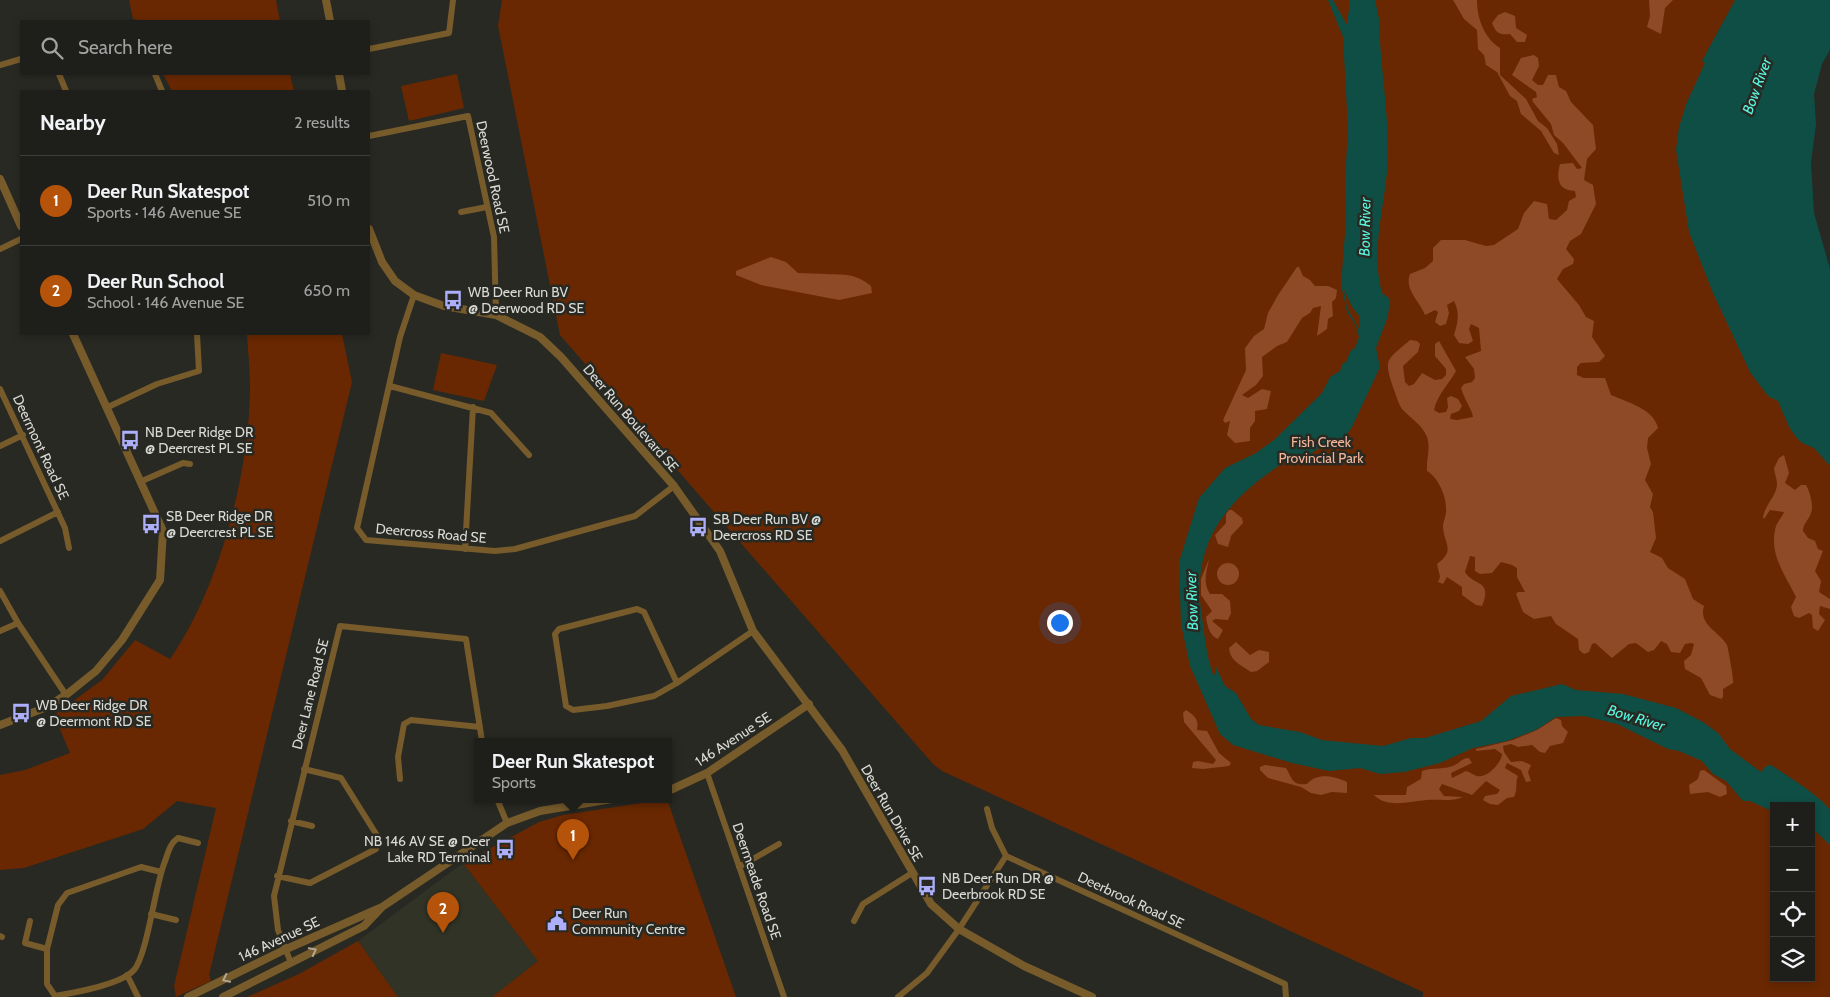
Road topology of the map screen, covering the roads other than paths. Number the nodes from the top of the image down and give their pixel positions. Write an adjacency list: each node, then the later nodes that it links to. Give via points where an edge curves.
1 (326, 0): 3 (street)
2 (453, 0): 4 (street, via 449,33)
3 (330, 20)
4 (370, 49)
5 (20, 59): 6 (street)
6 (0, 65)
7 (59, 75): 10 (street)
8 (154, 75): 11 (street)
9 (339, 75): 12 (street)
10 (66, 90)
11 (162, 90)
12 (342, 90)
13 (370, 136): 15 (street, Deerwood Road SE, via 468,116)
14 (0, 179): 17 (street)
15 (487, 207): 16 (street); 22 (street, Deerwood Road SE, via 494,237)
16 (461, 212)
17 (20, 224)
18 (370, 232): 21 (street, Deer Run Boulevard SE, via 382,262 395,281)
19 (20, 240): 20 (street)
20 (0, 250)
21 (414, 295): 22 (street, Deer Run Boulevard SE, via 444,306); 25 (street, Deercross Road SE, via 400,337)
22 (496, 315): 34 (street, Deer Run Boulevard SE, via 540,337 561,357)
23 (73, 335): 27 (street)
24 (197, 335): 27 (street, via 199,371 157,384)
25 (390, 386): 28 (street); 38 (street, Deercross Road SE, via 357,528 366,540)
26 (0, 389): 29 (street, Deermont Road SE)
27 (108, 407): 33 (street)
28 (473, 407): 31 (street, via 491,413); 38 (street)
29 (23, 435): 30 (street); 35 (street, Deermont Road SE)
30 (0, 446)
31 (529, 455)
32 (190, 464): 33 (street, via 182,463)
33 (142, 481): 44 (street, via 163,531 160,580 112,655)
34 (674, 486): 38 (street, Deercross Road SE, via 635,516 515,549); 42 (street, Deer Run Boulevard SE, via 720,551)
35 (58, 512): 36 (street, Deermont Road SE); 37 (street)
36 (0, 541)
37 (69, 548)
38 (465, 549)
39 (0, 591): 40 (street)
40 (18, 623): 41 (street); 44 (street)
41 (0, 631)
42 (753, 631): 43 (street); 45 (street, Deer Run Boulevard SE)
43 (677, 683): 43 (street, via 654,696 573,710 566,706 555,634 559,629 637,609 644,612)
44 (66, 695): 46 (street, via 47,707)
45 (809, 704): 50 (street, 146 Avenue SE); 64 (street, Deer Run Drive SE, via 842,750)
46 (0, 725)
47 (480, 727): 48 (street, Deer Lane Road SE); 49 (street, Deer Lane Road SE, via 466,639 340,626); 51 (street, via 411,720 404,724 398,757)
48 (482, 738)
49 (304, 769): 56 (street, Deer Lane Road SE); 65 (street, via 341,778 378,837 376,849 310,883)
50 (707, 774): 52 (street, 146 Avenue SE); 62 (street, Deermeade Road SE)
51 (400, 779)
52 (672, 788)
53 (499, 803): 57 (street)
54 (588, 803): 57 (street, 146 Avenue SE, via 540,811)
55 (987, 809): 61 (street)
56 (291, 821): 58 (street); 65 (street, Deer Lane Road SE)
57 (506, 822): 66 (street, 146 Avenue SE)
58 (312, 826)
59 (198, 843): 63 (street, via 178,838 172,842)
60 (779, 844): 62 (street)
61 (1006, 856): 71 (street); 82 (street, Deerbrook Road SE, via 1285,984)
62 (739, 867): 79 (street, Deermeade Road SE)
63 (161, 872): 67 (street); 72 (street, via 141,868 67,893 58,904)
64 (912, 873): 70 (street, via 863,904); 71 (street, Deer Run Drive SE, via 931,904)
65 (277, 876): 73 (street, Deer Lane Road SE, via 275,912)
66 (382, 907): 73 (street, 146 Avenue SE); 74 (street, 146 Avenue SE, one-way to 66, via 364,926)
67 (151, 914): 68 (street); 75 (street, via 142,952 135,970)
68 (176, 920)
69 (30, 921): 72 (street, via 25,943)
70 (854, 921)
71 (959, 929): 80 (street, via 927,973); 81 (street, Deer Run Drive SE, via 1024,966)
72 (47, 949): 75 (street, via 47,984 55,996 83,992)
73 (284, 950): 74 (street, Deer Lane Road SE); 77 (street, 146 Avenue SE, one-way to 77)
74 (291, 963): 78 (street, 146 Avenue SE)
75 (127, 976): 76 (street)
76 (138, 997)
77 (188, 997)
78 (223, 997)
79 (784, 997)
80 (898, 997)
81 (1092, 997)
82 (1286, 997)

